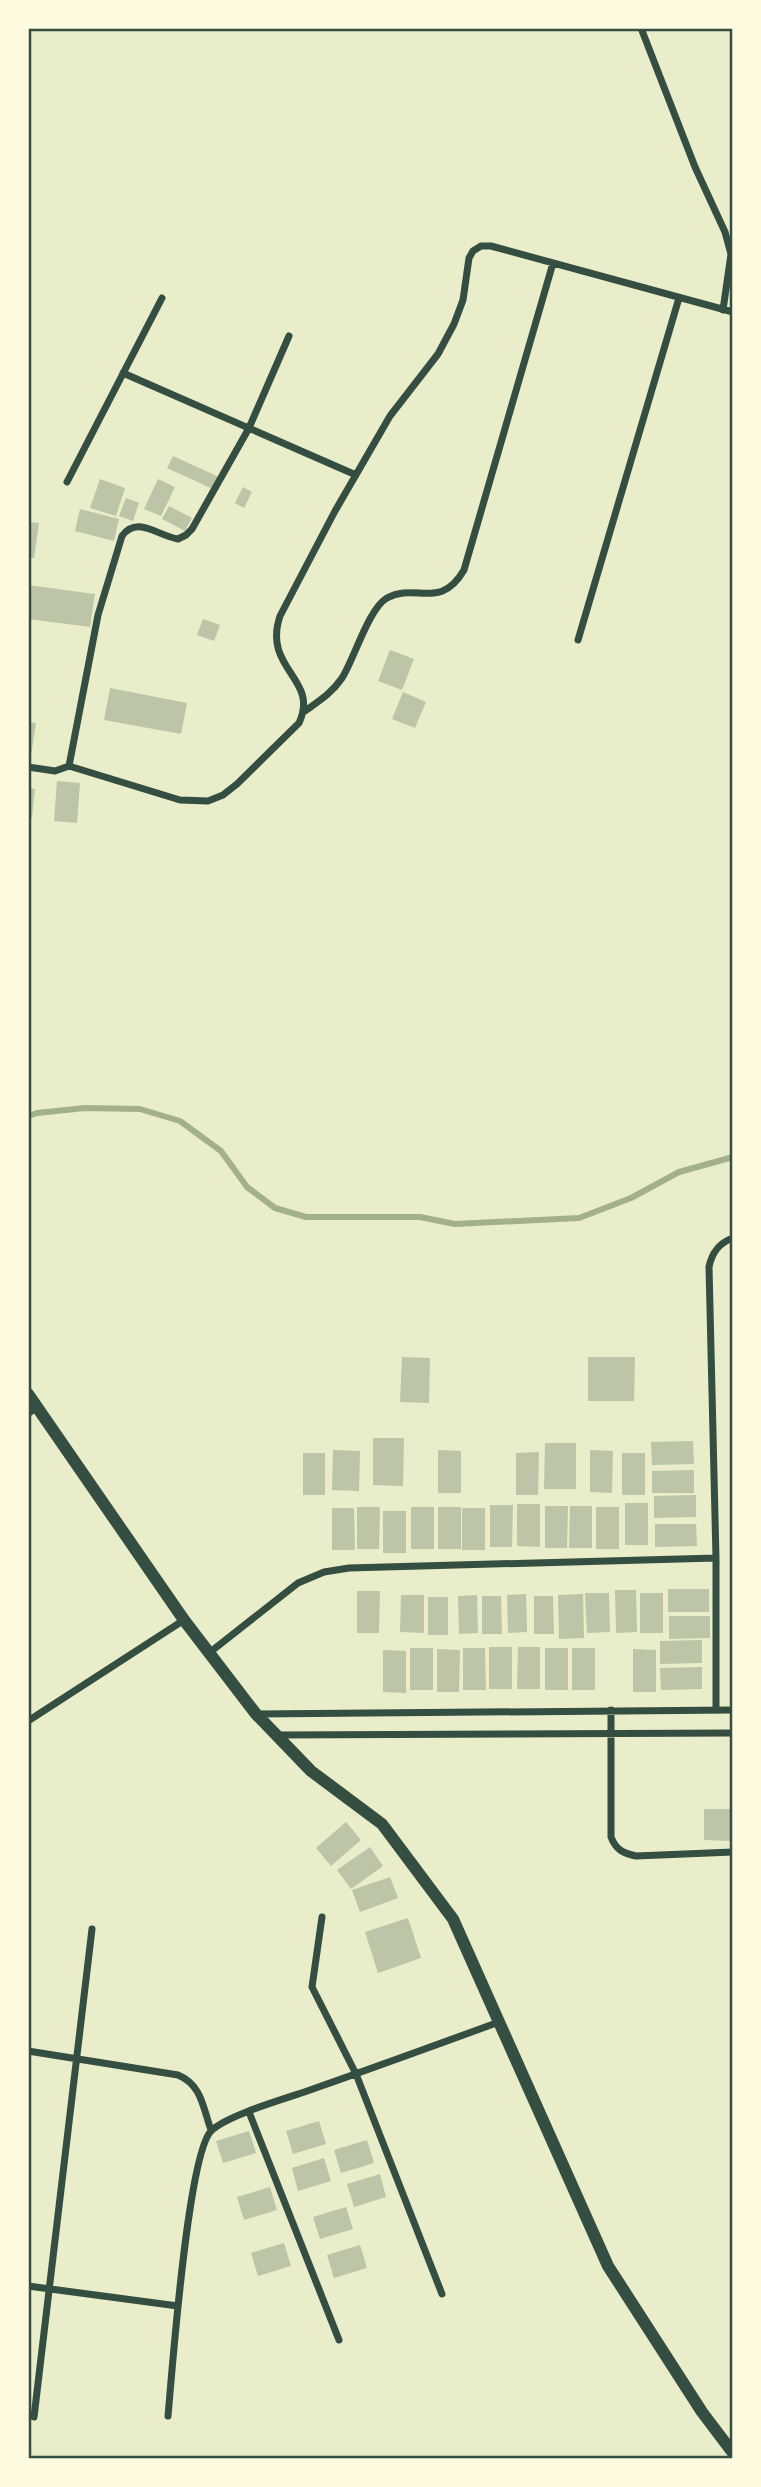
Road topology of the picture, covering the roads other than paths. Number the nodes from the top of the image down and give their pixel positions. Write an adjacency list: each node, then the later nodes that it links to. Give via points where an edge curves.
1 (641, 28): 5 (street, via 725,232 731,254)
2 (553, 262): 4 (street); 10 (street, via 491,246 473,251 454,324 438,354 390,416); 13 (street, via 464,570 444,591 399,594 376,607 341,679)
3 (162, 298): 8 (street)
4 (679, 298): 5 (street); 12 (street)
5 (723, 310): 6 (street)
6 (733, 312)
7 (289, 336): 9 (street)
8 (123, 373): 9 (street); 11 (street)
9 (248, 428): 10 (street); 14 (street, via 186,535 169,538 136,526 122,536 97,615)
10 (356, 475): 13 (street, via 275,630 278,654 303,693)
11 (67, 482)
12 (578, 640)
13 (305, 711): 14 (street, via 299,723 237,784 208,801 180,800)
14 (69, 766): 15 (street, via 55,771)
15 (28, 767)
16 (733, 1238): 19 (street, via 721,1243 709,1267)
17 (28, 1394): 18 (street)
18 (32, 1411): 20 (street)
19 (716, 1558): 21 (street, via 349,1567 298,1583); 23 (street)
20 (184, 1620): 21 (street); 26 (street)
21 (209, 1653): 25 (street)
22 (611, 1710): 23 (street); 25 (street); 27 (street)
23 (716, 1710): 24 (street)
24 (733, 1710)
25 (256, 1714): 29 (street)
26 (28, 1721)
27 (611, 1733): 28 (street); 29 (street); 30 (street, via 614,1846 636,1856)
28 (733, 1733)
29 (277, 1735): 33 (street, via 312,1770 382,1824 453,1919)
30 (733, 1852)
31 (322, 1917): 36 (street, via 312,1987)
32 (92, 1928): 35 (street)
33 (499, 2022): 36 (street); 46 (street, via 608,2266)
34 (28, 2051): 35 (street)
35 (76, 2059): 38 (street, via 188,2079 196,2086); 40 (street)
36 (356, 2074): 37 (street); 41 (street)
37 (249, 2112): 38 (street); 43 (street)
38 (211, 2130): 42 (street, via 198,2163)
39 (28, 2286): 40 (street)
40 (50, 2289): 42 (street); 45 (street)
41 (442, 2294)
42 (178, 2306): 44 (street)
43 (339, 2340)
44 (169, 2416)
45 (34, 2417)
46 (733, 2453)

